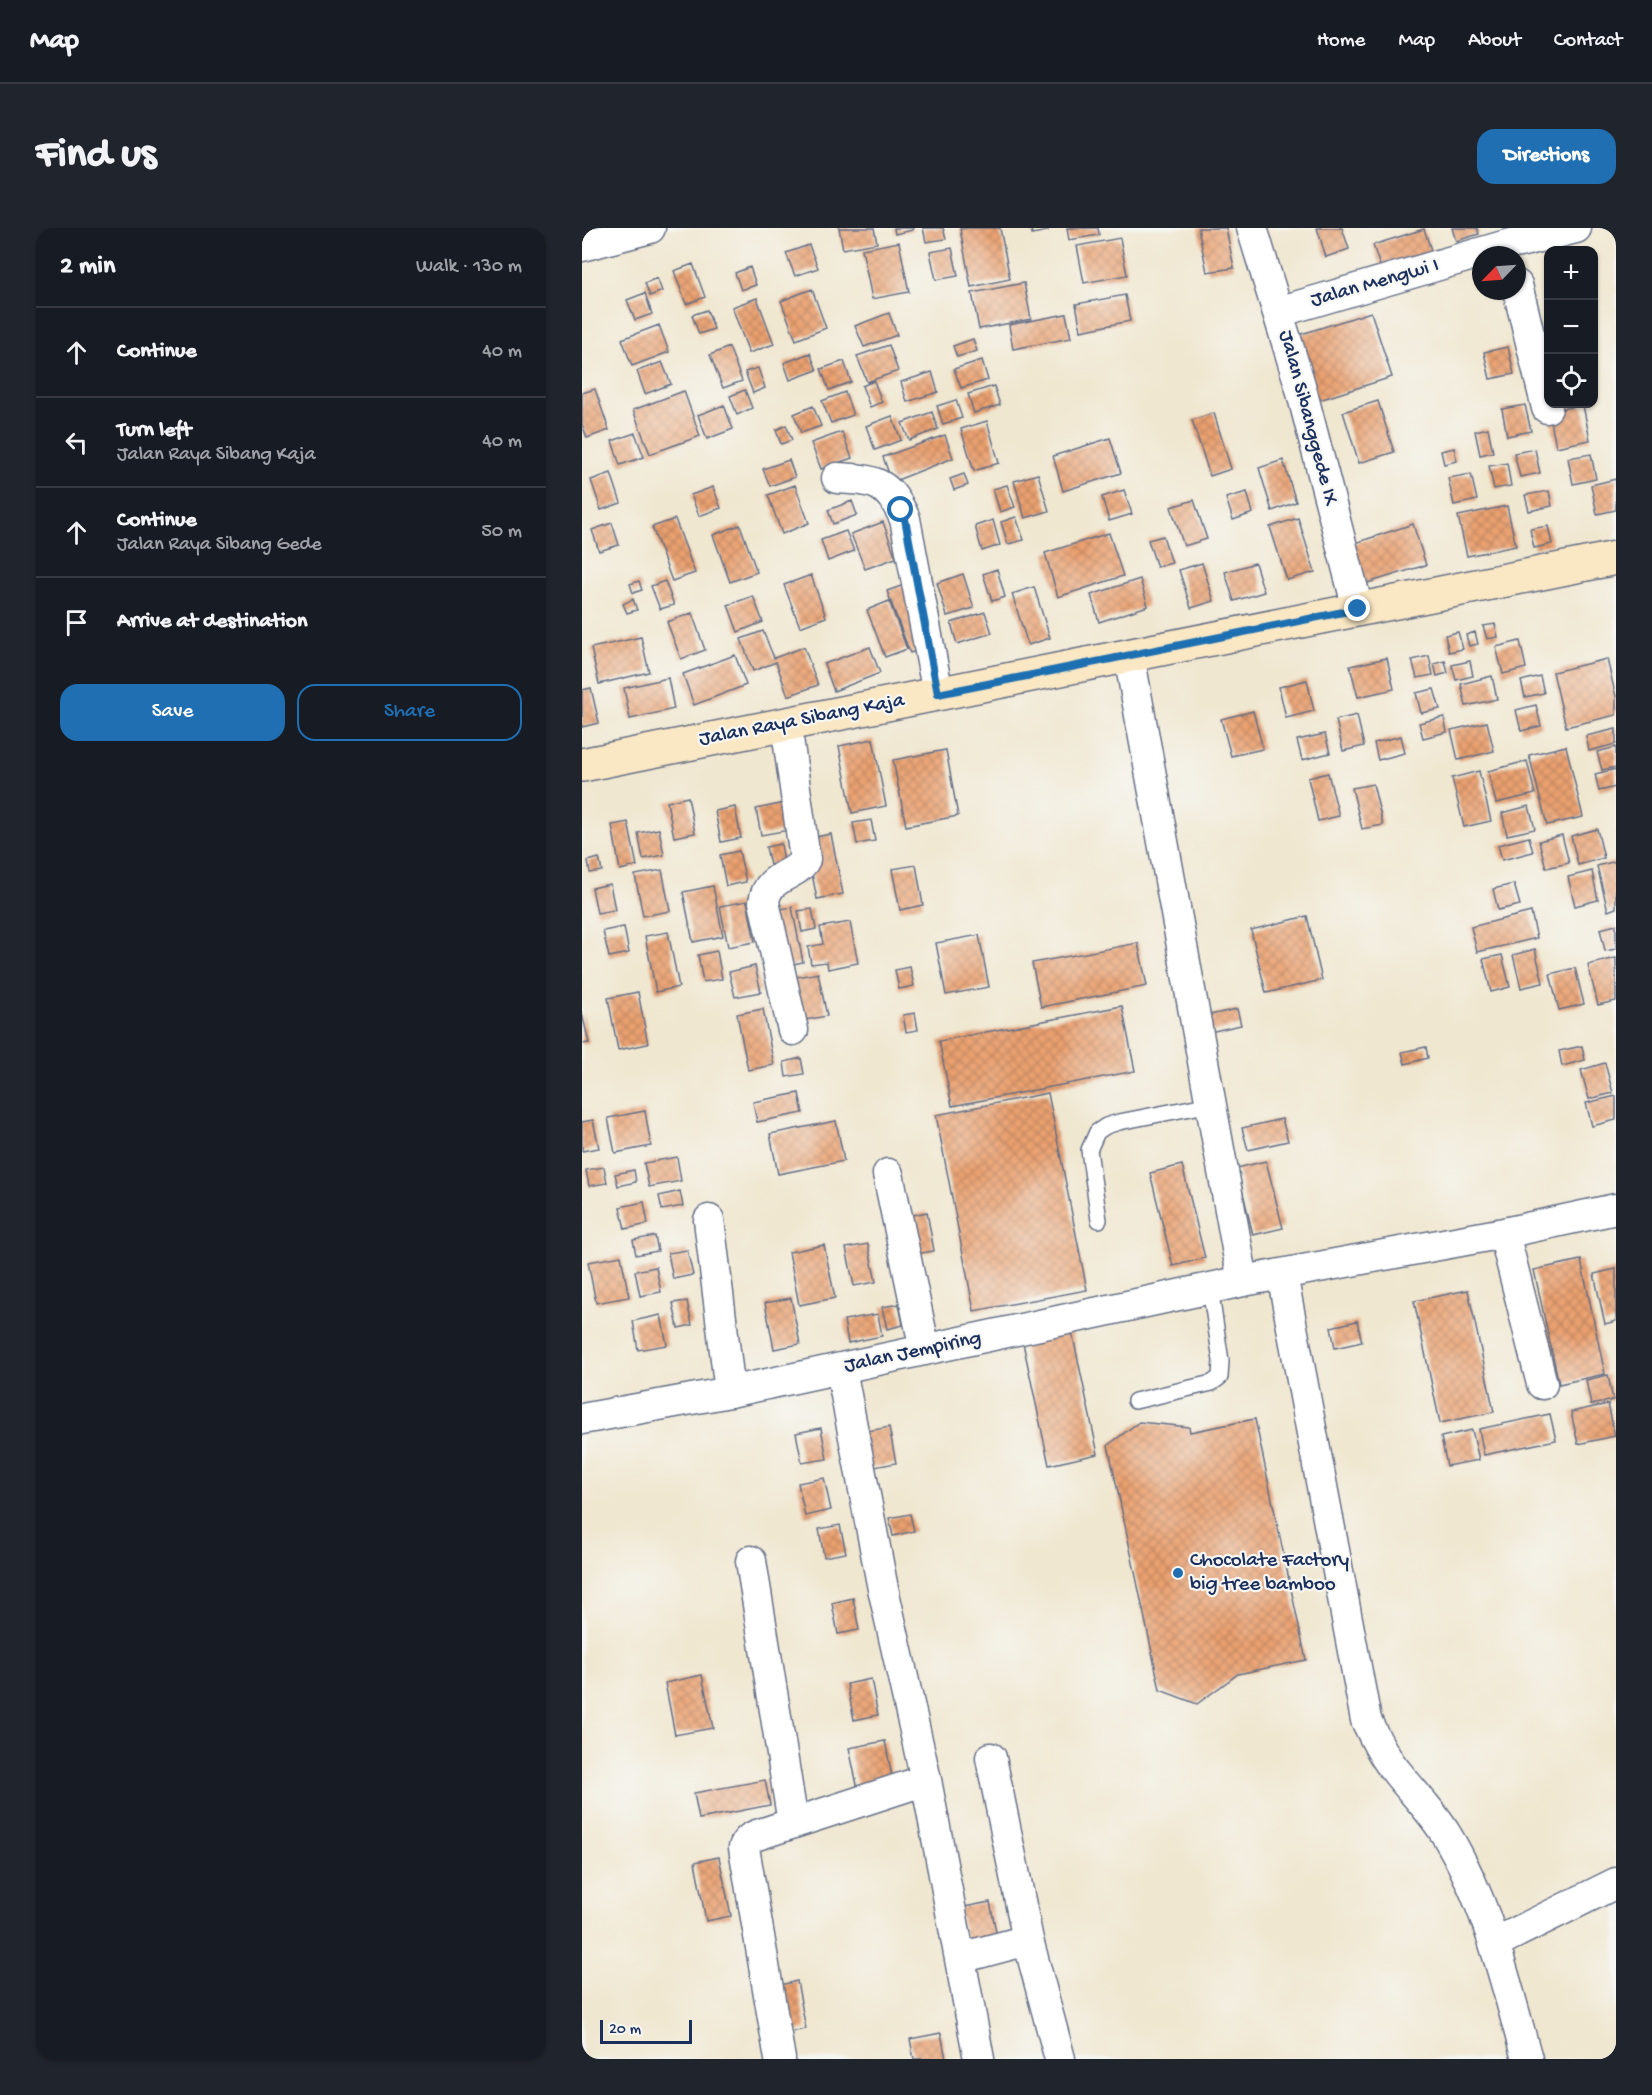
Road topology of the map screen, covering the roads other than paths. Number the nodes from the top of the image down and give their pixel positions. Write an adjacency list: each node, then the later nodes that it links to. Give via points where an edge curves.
1 (650, 228): 4 (street)
2 (1252, 228): 8 (street, Jalan Sibanggede IX)
3 (1576, 228): 5 (street, Jalan Mengwi I)
4 (582, 246)
5 (1521, 246)
6 (1472, 260): 8 (street, Jalan Mengwi I)
7 (1521, 300): 9 (street)
8 (1278, 312): 12 (street, Jalan Sibanggede IX)
9 (1544, 396)
10 (837, 478): 14 (street, via 878,483 888,491 905,519)
11 (1616, 558): 12 (main road, Jalan Raya Sibang Kaja)
12 (1358, 609): 13 (main road, Jalan Raya Sibang Kaja)
13 (1129, 655): 14 (main road, Jalan Raya Sibang Kaja); 18 (street)
14 (938, 694): 15 (main road, Jalan Raya Sibang Kaja)
15 (786, 724): 16 (main road, Jalan Raya Sibang Kaja); 17 (street, via 805,859 773,883 764,902)
16 (582, 765)
17 (793, 1030)
18 (1211, 1104): 22 (lane, via 1119,1122 1096,1132 1089,1150); 25 (street)
19 (888, 1174): 27 (street)
20 (1616, 1209): 23 (street, Jalan Jempiring)
21 (709, 1220): 30 (street)
22 (1099, 1220)
23 (1504, 1233): 24 (street, Jalan Jempiring); 29 (street)
24 (1282, 1274): 25 (street, Jalan Jempiring); 39 (street, via 1366,1720 1395,1770 1438,1822 1464,1864)
25 (1243, 1281): 26 (street, Jalan Jempiring)
26 (1210, 1288): 27 (street, Jalan Jempiring); 31 (lane, via 1220,1377 1212,1383)
27 (925, 1350): 28 (street, Jalan Jempiring)
28 (841, 1369): 30 (street, Jalan Jempiring); 35 (street, via 882,1584)
29 (1542, 1384)
30 (730, 1392): 32 (street, Jalan Jempiring)
31 (1135, 1401)
32 (582, 1419)
33 (751, 1561): 36 (street)
34 (991, 1758): 38 (street)
35 (926, 1780): 36 (street); 40 (street)
36 (793, 1823): 41 (street, via 750,1838 744,1848)
37 (1616, 1883): 39 (street)
38 (1028, 1940): 40 (street); 43 (street)
39 (1496, 1944): 44 (street)
40 (960, 1958): 42 (street)
41 (780, 2059)
42 (979, 2059)
43 (1060, 2059)
44 (1527, 2059)

